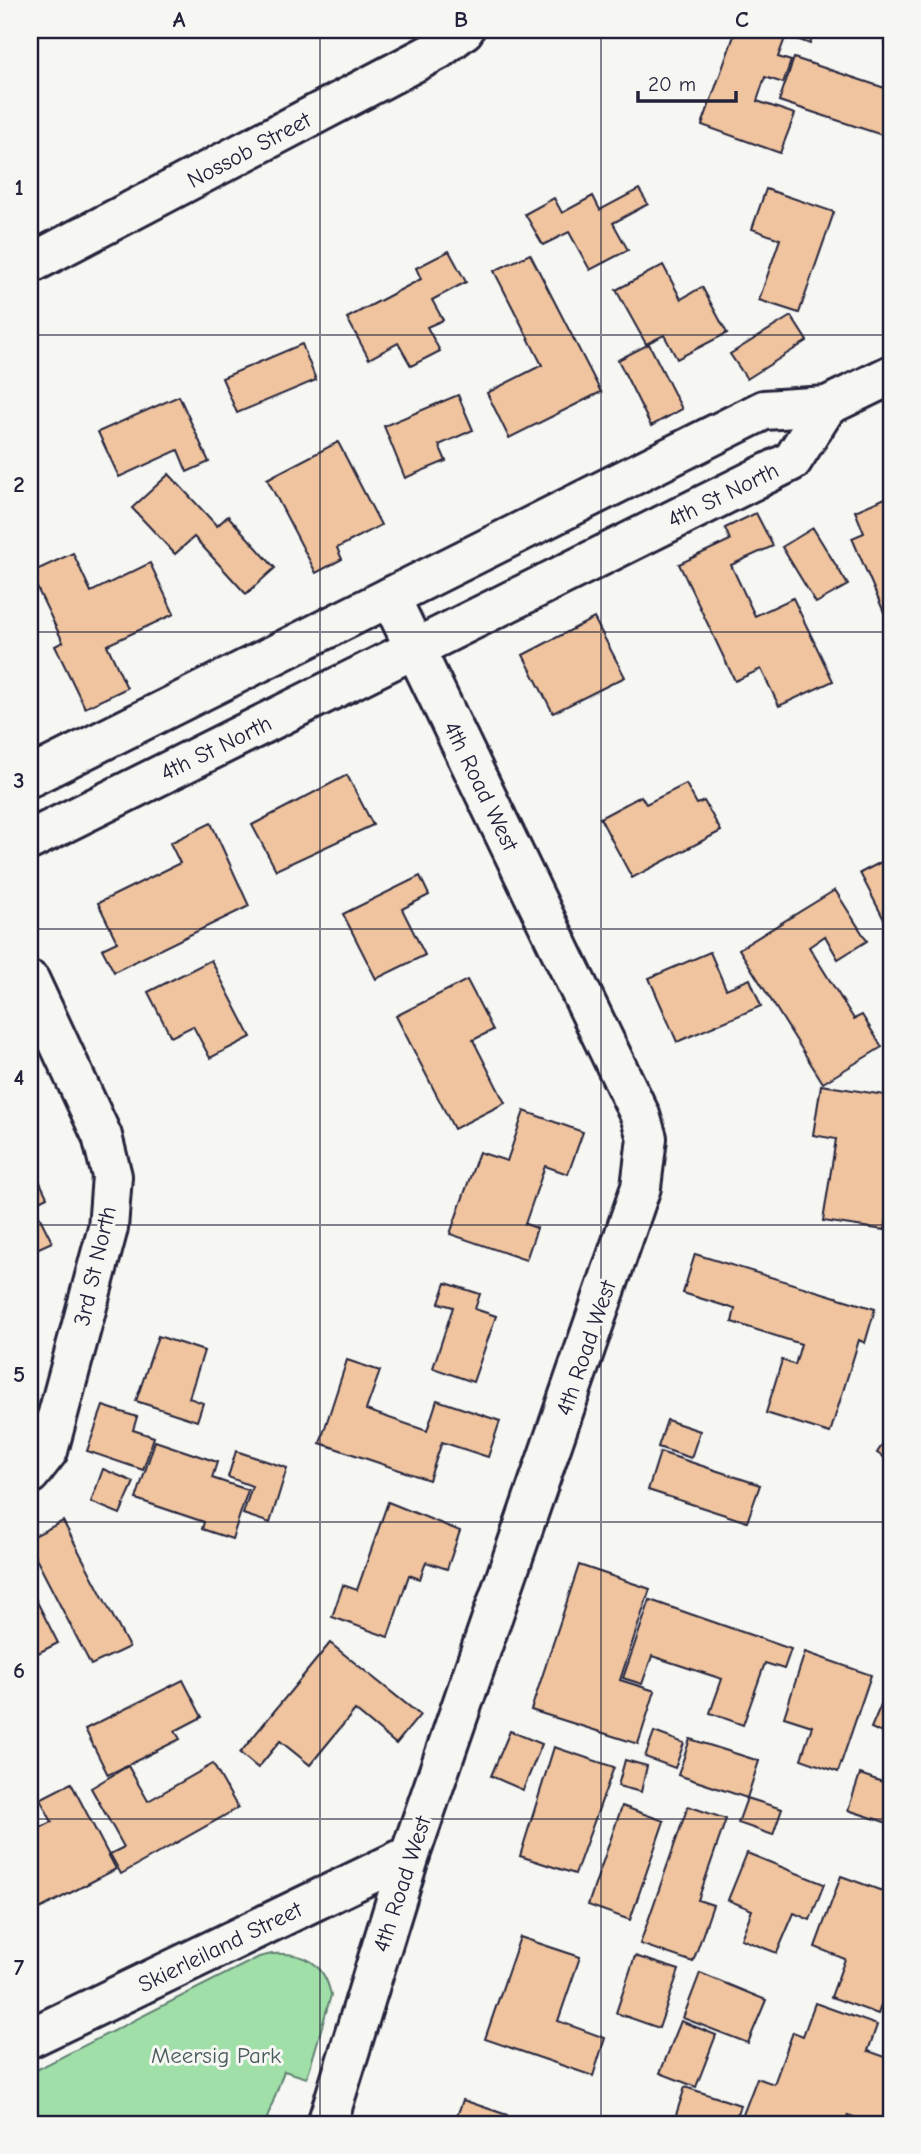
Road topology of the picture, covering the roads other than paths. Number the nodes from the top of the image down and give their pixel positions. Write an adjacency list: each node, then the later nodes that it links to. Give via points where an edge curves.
1 (464, 30): 2 (street, Nossob Street, via 438,50)
2 (30, 264)
3 (891, 375): 4 (street)
4 (827, 406): 5 (street, via 764,410); 6 (street, 4th St North, via 792,461)
5 (390, 597): 6 (street, 4th Road West); 7 (street)
6 (414, 649): 8 (street, 4th St North); 11 (street, 4th Road West, via 640,1115 647,1138 641,1187)
7 (30, 777)
8 (30, 840)
9 (30, 981): 10 (street, 3rd St North, via 103,1136 112,1177 107,1228 48,1451)
10 (30, 1474)
11 (411, 1855): 12 (street, Skierleiland Street); 13 (street, 4th Road West)
12 (30, 2038)
13 (327, 2124)

